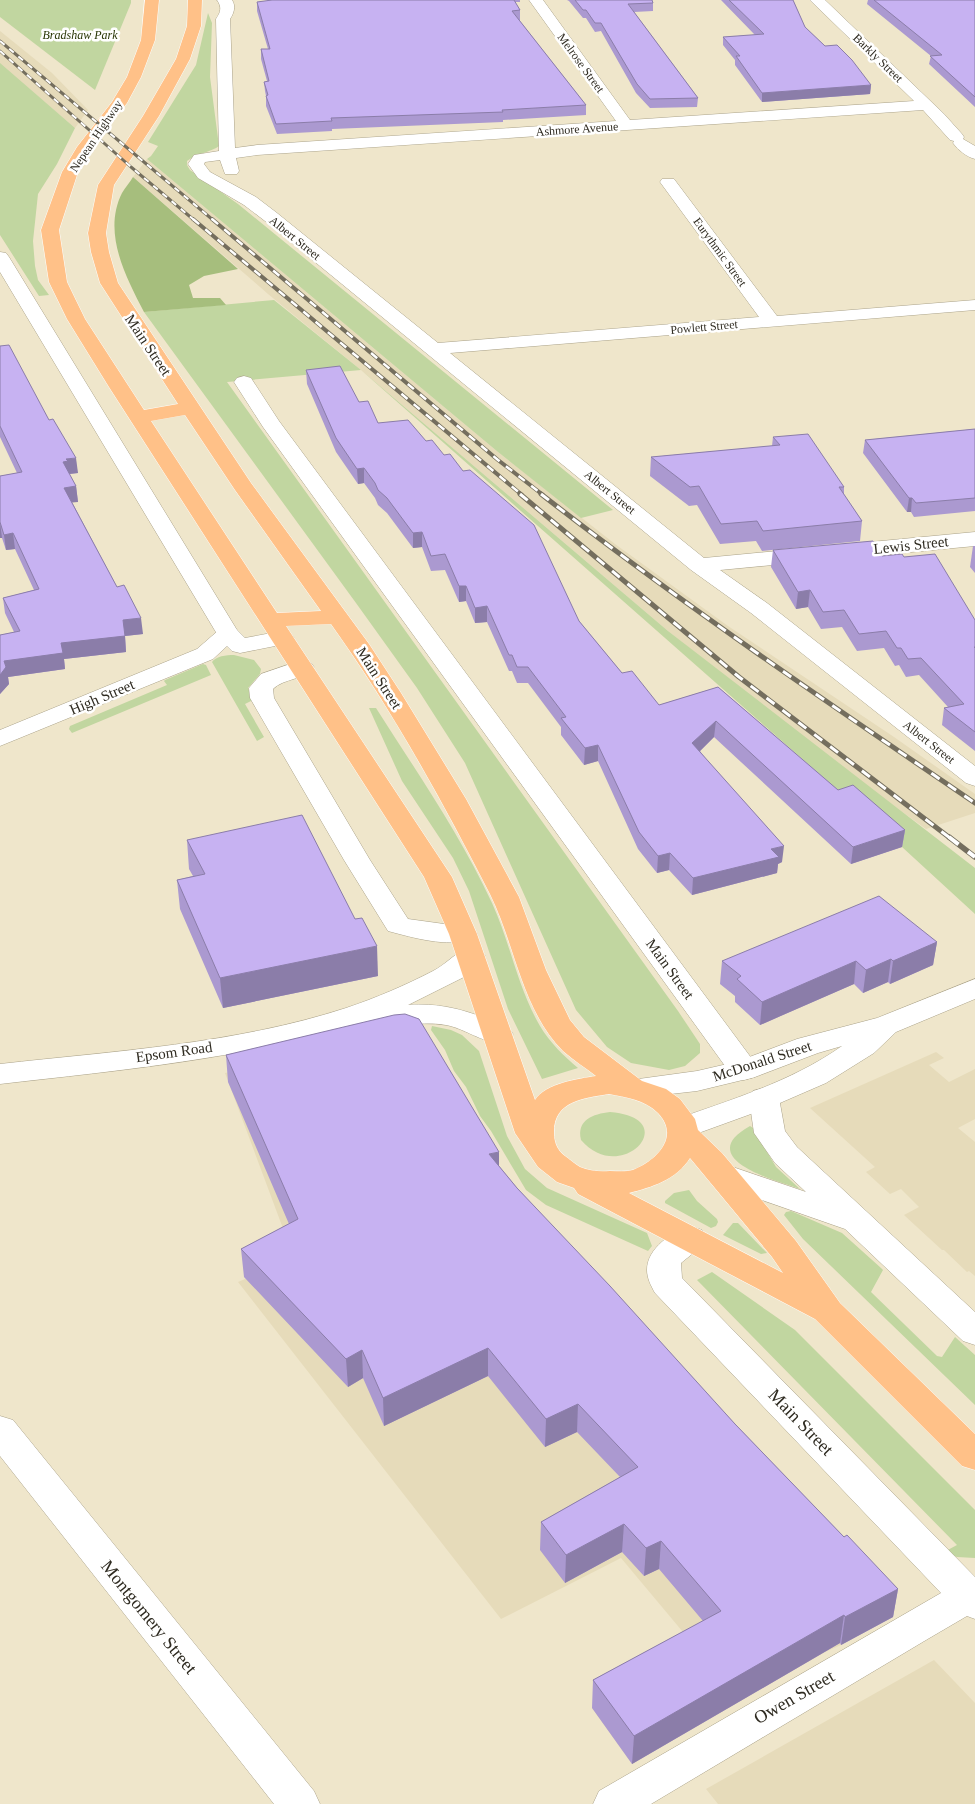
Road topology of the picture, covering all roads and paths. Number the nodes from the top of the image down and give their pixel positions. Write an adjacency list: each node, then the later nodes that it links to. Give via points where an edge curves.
1 (152, 0): 19 (highway, Nepean Highway, via 148,40 134,77 119,103 83,150 62,191 50,230 55,274 62,293)
2 (224, 0): 5 (street, via 227,3 226,13)
3 (536, 0): 7 (street, Melrose Street)
4 (817, 0): 6 (street, Barkly Street)
5 (207, 7): 9 (street); 18 (highway, Main Street, via 194,26 183,59 151,116 106,186 97,233 106,274 114,293)
6 (927, 105): 7 (street, Ashmore Avenue); 8 (street, Barkly Street)
7 (626, 126): 9 (street, Ashmore Avenue)
8 (967, 139): 10 (street, Barkly Street)
9 (227, 154): 12 (street, Albert Street, via 233,176); 12 (street, Albert Street, via 200,158 197,166 216,183)
10 (975, 154)
11 (668, 182): 15 (street, Eurythmic Street)
12 (250, 201): 16 (street, Albert Street)
13 (0, 257): 24 (street)
14 (975, 305): 15 (street, Powlett Street)
15 (772, 322): 16 (street, Powlett Street)
16 (433, 349): 21 (street, Albert Street)
17 (244, 382): 33 (street, Main Street, via 270,423)
18 (190, 408): 19 (highway); 22 (highway, Main Street)
19 (139, 417): 23 (highway)
20 (975, 539): 21 (street, Lewis Street)
21 (699, 565): 27 (street, Albert Street, via 759,608)
22 (337, 617): 23 (highway); 35 (highway, Main Street, via 376,672 453,799 505,896 532,970 557,1023 579,1048)
23 (276, 629): 24 (street, High Street); 25 (highway)
24 (234, 640): 26 (street, High Street)
25 (302, 667): 28 (highway, via 424,855 443,888); 28 (street, via 267,682 261,688 262,698 360,866 398,925)
26 (0, 740)
27 (975, 778)
28 (467, 945): 30 (street, Epsom Road, via 458,969); 32 (highway)
29 (975, 988): 31 (street, McDonald Street)
30 (347, 1018): 32 (street, Epsom Road, via 429,1013 455,1017); 34 (street, Epsom Road, via 261,1039 202,1049)
31 (887, 1025): 33 (street, McDonald Street, via 808,1046); 36 (street, McDonald Street, via 845,1060)
32 (498, 1034): 38 (highway, via 532,1134)
33 (744, 1070): 35 (street, McDonald Street, via 697,1081); 36 (street, Main Street)
34 (0, 1074)
35 (633, 1088): 37 (highway, via 670,1107); 38 (highway, via 598,1084 577,1088 559,1096 545,1108 538,1122 536,1138)
36 (764, 1098): 37 (street, McDonald Street); 40 (street, via 768,1126 777,1145)
37 (682, 1131): 38 (highway, via 679,1150 668,1165 639,1180 615,1184 578,1178); 39 (highway)
38 (550, 1160): 41 (highway, via 577,1180)
39 (721, 1174): 40 (street); 42 (highway, via 784,1249)
40 (858, 1223): 43 (street)
41 (690, 1238): 42 (highway); 46 (street, Main Street, via 665,1260 662,1275 667,1284)
42 (828, 1312): 45 (highway)
43 (975, 1332)
44 (0, 1430): 47 (street, Montgomery Street)
45 (975, 1456)
46 (973, 1597): 48 (street, Owen Street, via 904,1633)
47 (299, 1804)
48 (614, 1804)

